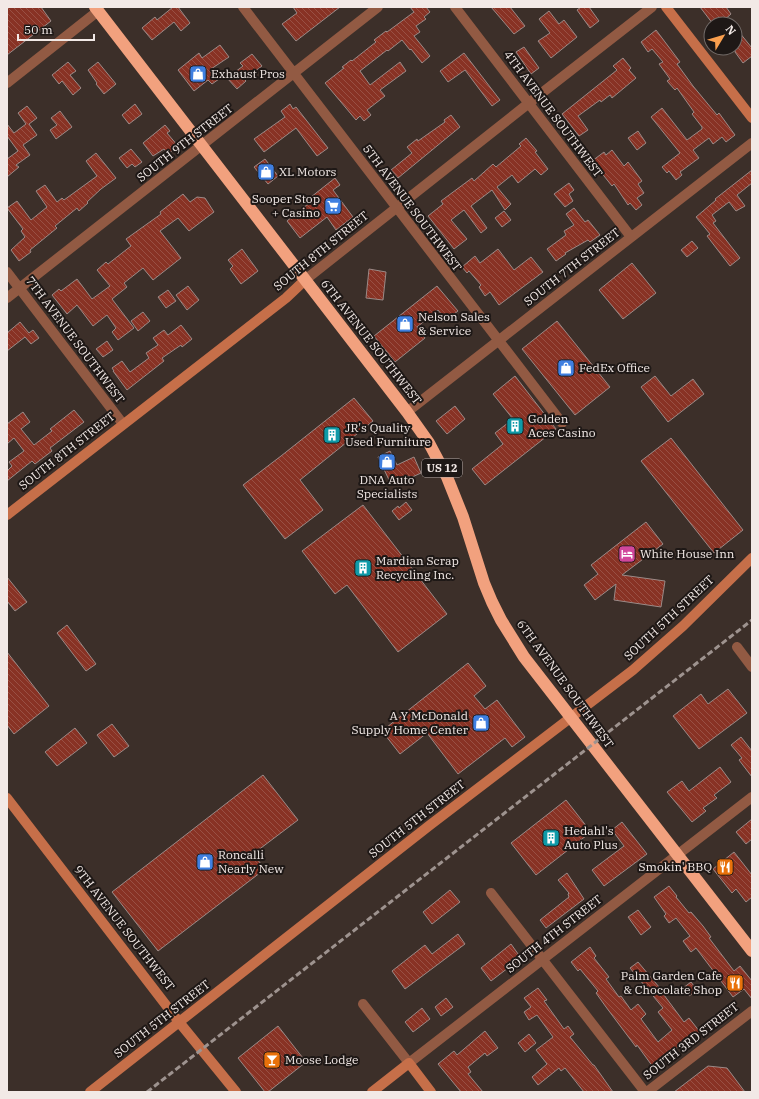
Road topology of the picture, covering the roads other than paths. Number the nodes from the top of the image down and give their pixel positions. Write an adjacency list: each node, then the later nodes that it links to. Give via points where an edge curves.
1 (242, 7): 7 (street, 5TH AVENUE SOUTHWEST)
2 (378, 7): 7 (street, SOUTH 9TH STREET)
3 (455, 7): 9 (street, 4TH AVENUE SOUTHWEST)
4 (652, 7): 9 (street, SOUTH 8TH STREET)
5 (666, 7): 10 (street)
6 (99, 8): 8 (street); 12 (highway, 6TH AVENUE SOUTHWEST / US 12)
7 (293, 74): 12 (street, SOUTH 9TH STREET); 13 (street, 5TH AVENUE SOUTHWEST)
8 (7, 83)
9 (529, 103): 13 (street, SOUTH 8TH STREET); 14 (street, 4TH AVENUE SOUTHWEST)
10 (752, 118)
11 (752, 143): 14 (street, SOUTH 7TH STREET)
12 (201, 146): 16 (highway, 6TH AVENUE SOUTHWEST / US 12); 17 (street, SOUTH 9TH STREET)
13 (396, 207): 16 (street, SOUTH 8TH STREET); 19 (street, 5TH AVENUE SOUTHWEST)
14 (631, 237): 19 (street, SOUTH 7TH STREET)
15 (7, 272): 17 (street, 7TH AVENUE SOUTHWEST)
16 (305, 280): 20 (highway, 6TH AVENUE SOUTHWEST / US 12); 22 (street, SOUTH 8TH STREET, via 286,298)
17 (20, 288): 18 (street, SOUTH 9TH STREET); 22 (street, 7TH AVENUE SOUTHWEST)
18 (7, 298)
19 (498, 341): 20 (street, SOUTH 7TH STREET); 21 (street, 5TH AVENUE SOUTHWEST)
20 (408, 412): 27 (highway, 6TH AVENUE SOUTHWEST / US 12, via 429,443 447,477 484,583 501,620 524,657)
21 (562, 423)
22 (123, 424): 23 (street, SOUTH 8TH STREET)
23 (7, 515)
24 (752, 558): 27 (street, SOUTH 5TH STREET, via 683,626 633,670)
25 (737, 647): 26 (street)
26 (752, 667)
27 (571, 718): 30 (highway, 6TH AVENUE SOUTHWEST / US 12); 36 (street, SOUTH 5TH STREET)
28 (752, 797): 30 (street, SOUTH 4TH STREET)
29 (7, 798): 36 (street, 9TH AVENUE SOUTHWEST)
30 (677, 855): 32 (highway, 6TH AVENUE SOUTHWEST / US 12); 33 (street, SOUTH 4TH STREET)
31 (490, 893): 33 (street)
32 (752, 951)
33 (542, 960): 37 (street, SOUTH 4TH STREET); 42 (street)
34 (363, 1004): 37 (street)
35 (752, 1011): 42 (street, SOUTH 3RD STREET)
36 (179, 1022): 38 (street, SOUTH 5TH STREET); 39 (street, 9TH AVENUE SOUTHWEST)
37 (409, 1063): 40 (street, SOUTH 4TH STREET); 41 (street)
38 (90, 1092)
39 (236, 1092)
40 (372, 1092)
41 (431, 1092)
42 (646, 1092)

